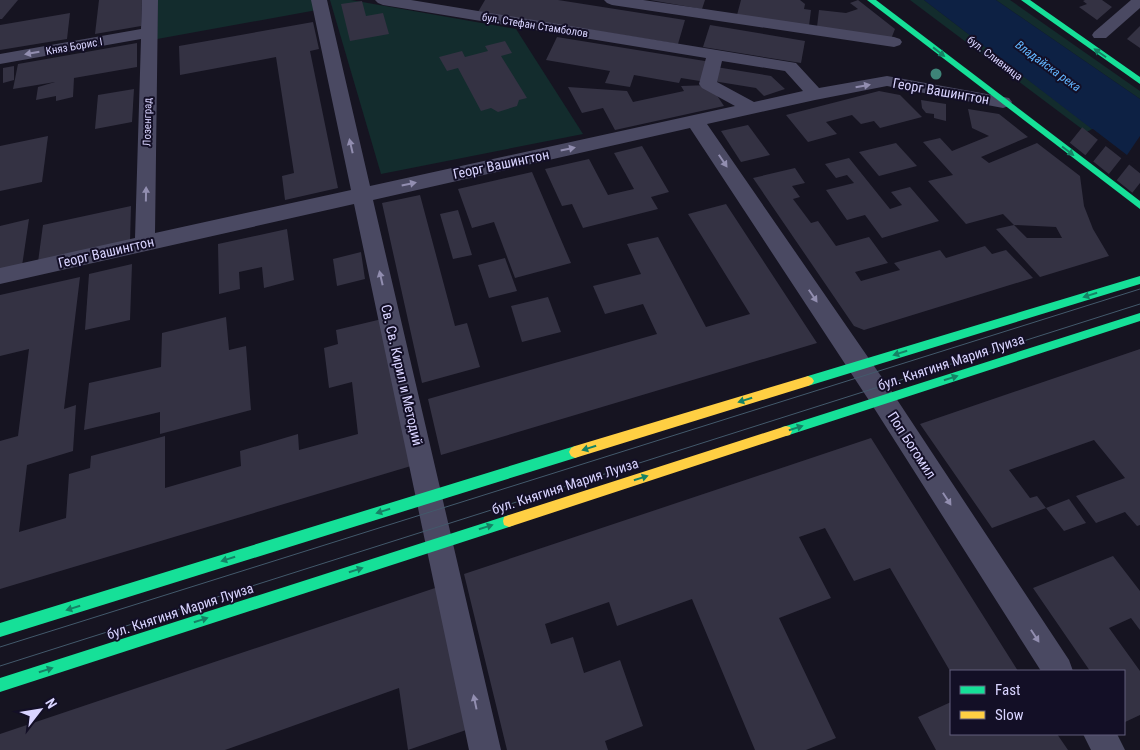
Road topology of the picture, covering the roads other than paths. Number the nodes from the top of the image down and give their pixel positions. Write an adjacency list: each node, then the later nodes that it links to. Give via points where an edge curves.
1 (150, 0): 9 (street, Лозенград)
2 (319, 0): 20 (street, Св. Св. Кирил и Методий, one-way to 2)
3 (383, 0): 12 (street, бул. Стефан Стамболов)
4 (612, 0): 8 (street)
5 (871, 0): 17 (main road, one-way to 17)
6 (1025, 0): 15 (main road, one-way to 6)
7 (1140, 0): 10 (street)
8 (695, 24): 11 (street); 12 (street)
9 (149, 32): 14 (street, Княз Борис I, one-way to 14); 22 (street, Лозенград, one-way to 9)
10 (1101, 35)
11 (894, 42)
12 (687, 50): 13 (street, бул. Стефан Стамболов)
13 (715, 54): 16 (street, бул. Стефан Стамболов, via 790,66); 18 (street, via 708,84)
14 (0, 59)
15 (1140, 81)
16 (815, 94): 17 (street, Георг Вашингтон, one-way to 17, via 887,81); 18 (street, Георг Вашингтон)
17 (1003, 102): 21 (main road, one-way to 21)
18 (752, 108): 19 (street, Георг Вашингтон)
19 (696, 121): 20 (street, Георг Вашингтон, one-way to 19); 26 (street, Поп Богомил, one-way to 26)
20 (362, 194): 22 (street, Георг Вашингтон); 28 (street, Св. Св. Кирил и Методий, one-way to 20)
21 (1140, 206)
22 (145, 243): 23 (street, Георг Вашингтон)
23 (0, 276)
24 (1140, 280): 26 (main road, бул. Княгиня Мария Луиза, one-way to 26)
25 (1140, 317): 27 (main road, бул. Княгиня Мария Луиза, one-way to 25)
26 (860, 365): 27 (street, Поп Богомил); 28 (main road, бул. Княгиня Мария Луиза, one-way to 28)
27 (883, 400): 29 (main road, бул. Княгиня Мария Луиза, one-way to 27); 31 (street, Поп Богомил, one-way to 31)
28 (430, 497): 29 (street, Св. Св. Кирил и Методий); 30 (main road, бул. Княгиня Мария Луиза, one-way to 30)
29 (440, 543): 32 (main road, бул. Княгиня Мария Луиза, one-way to 29); 34 (street, Св. Св. Кирил и Методий, one-way to 29)
30 (0, 630)
31 (1057, 670)
32 (0, 685)
33 (1099, 735): 35 (street)
34 (485, 750)
35 (1109, 750)

